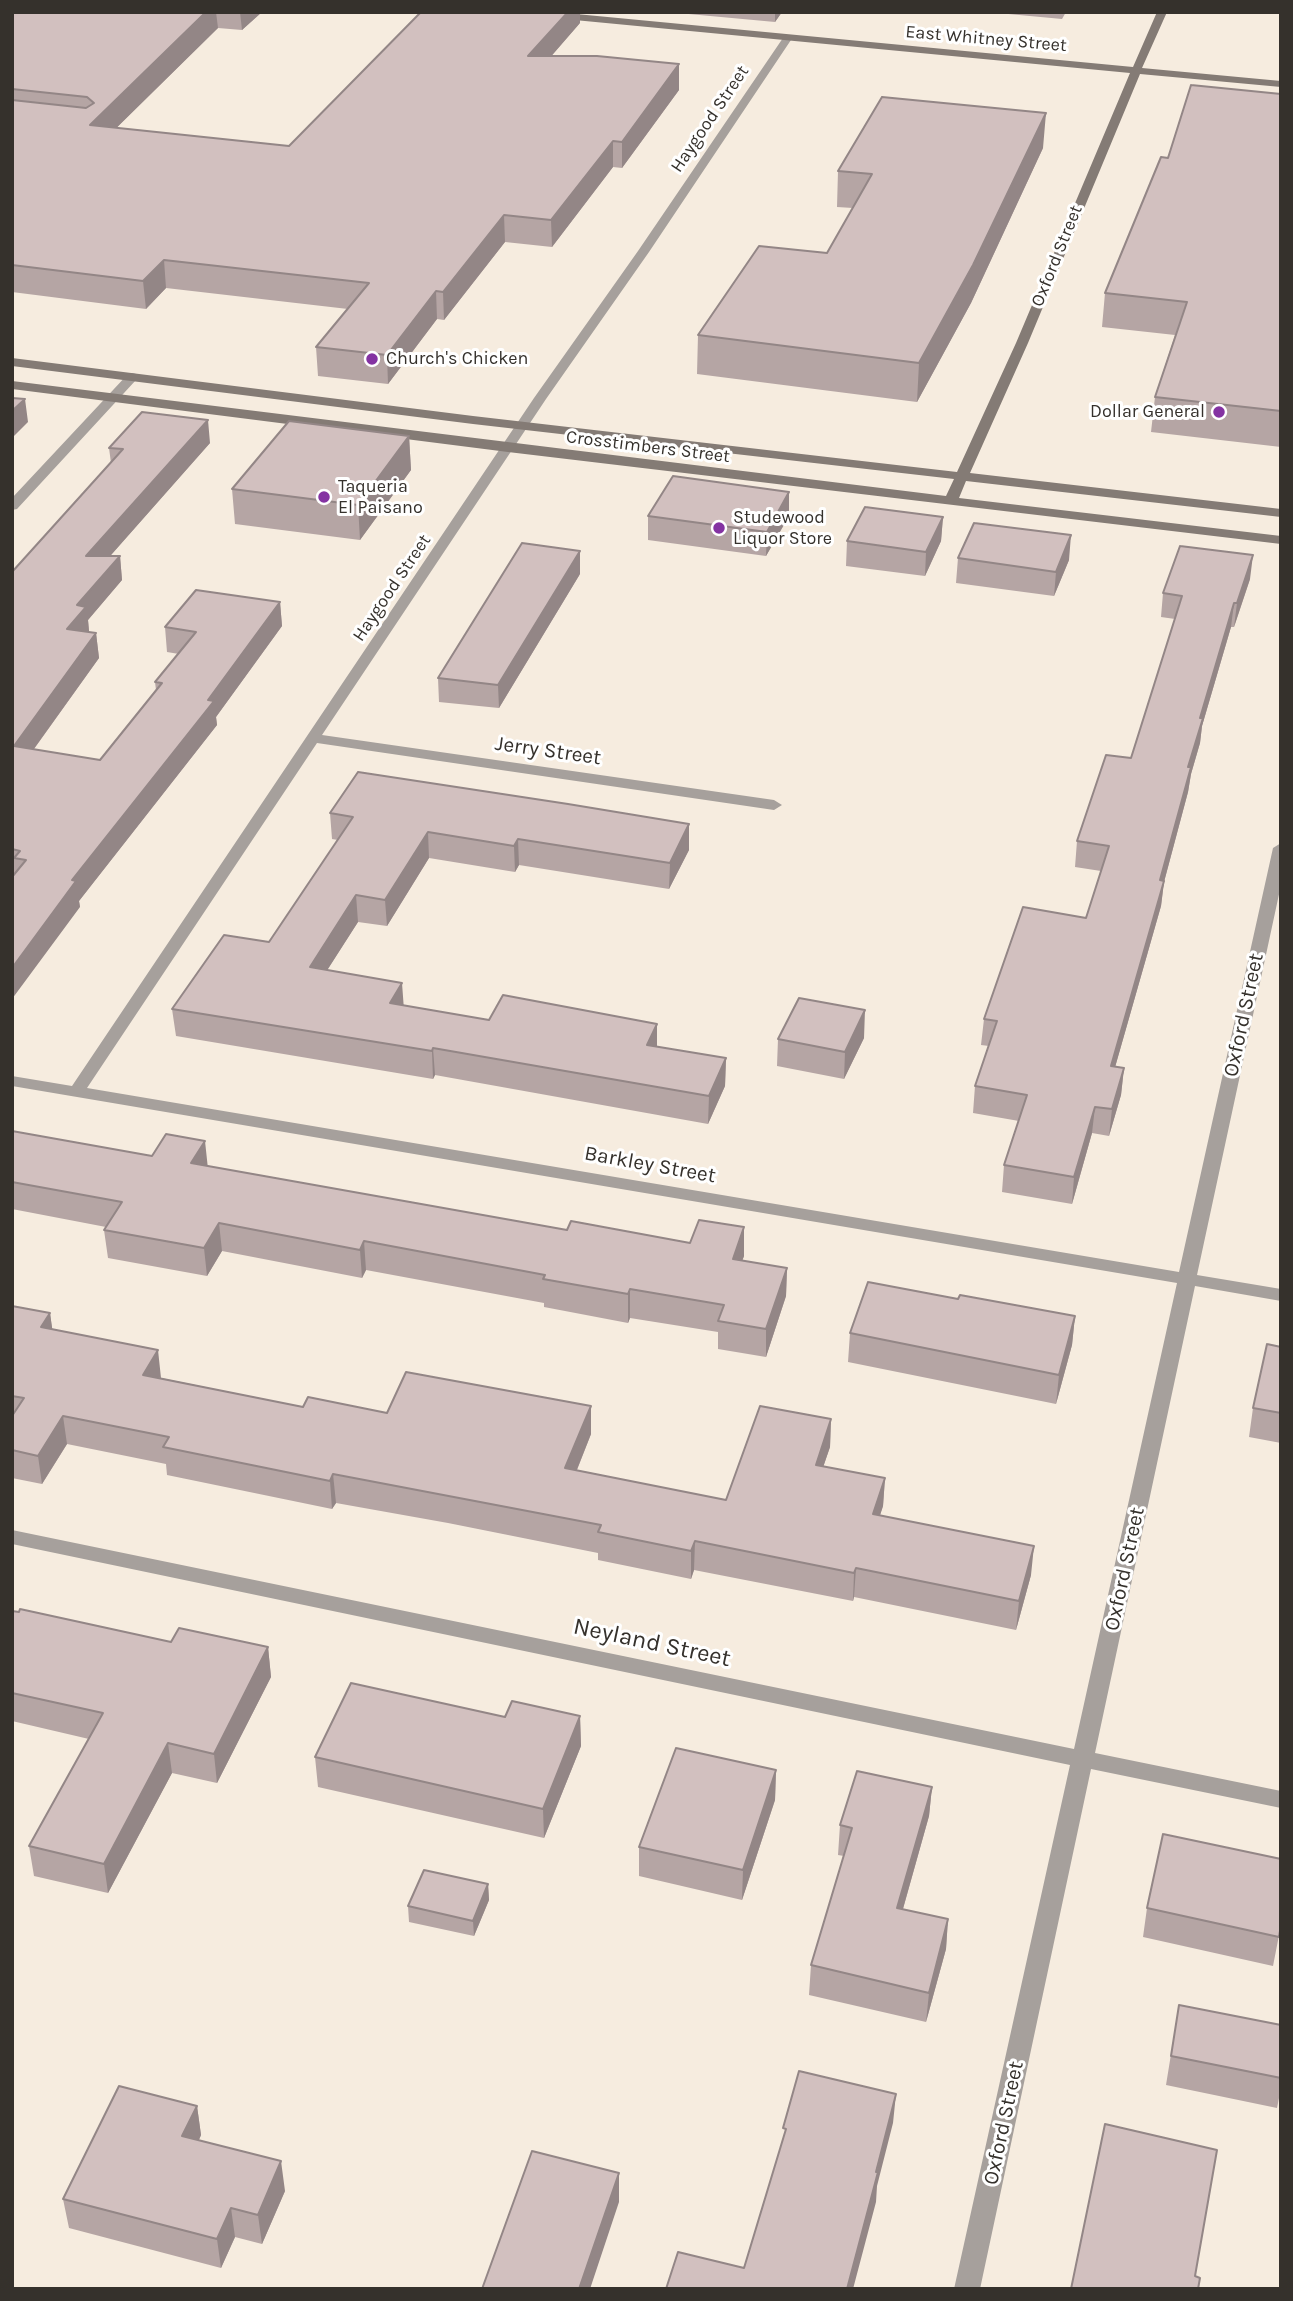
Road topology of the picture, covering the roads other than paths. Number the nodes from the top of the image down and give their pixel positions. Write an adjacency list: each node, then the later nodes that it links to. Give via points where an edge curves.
1 (522, 12): 3 (main road, East Whitney Street)
2 (1162, 12): 4 (main road, Oxford Street)
3 (788, 37): 4 (main road, East Whitney Street); 10 (street, Haygood Street)
4 (1136, 71): 5 (main road, East Whitney Street); 12 (main road, Oxford Street)
5 (1281, 84)
6 (12, 362): 7 (main road, Crosstimbers Street)
7 (132, 377): 9 (street); 10 (main road, Crosstimbers Street)
8 (12, 385): 9 (main road, Crosstimbers Street)
9 (114, 397): 11 (main road, Crosstimbers Street); 14 (street)
10 (522, 425): 11 (street, Haygood Street); 12 (main road, Crosstimbers Street)
11 (508, 448): 13 (main road, Crosstimbers Street); 17 (street, Haygood Street)
12 (962, 475): 13 (main road, Oxford Street); 15 (main road, Crosstimbers Street)
13 (951, 500): 16 (main road, Crosstimbers Street)
14 (12, 506)
15 (1281, 513)
16 (1281, 540)
17 (315, 738): 18 (street, Jerry Street); 21 (street, Haygood Street)
18 (774, 805)
19 (1281, 848): 22 (street, Oxford Street)
20 (12, 1081): 21 (street, Barkley Street)
21 (76, 1092): 22 (street, Barkley Street)
22 (1187, 1279): 23 (street, Barkley Street); 25 (street, Oxford Street)
23 (1281, 1295)
24 (12, 1537): 25 (street, Neyland Street)
25 (1084, 1760): 26 (street, Neyland Street); 27 (street, Oxford Street)
26 (1281, 1800)
27 (967, 2289)

